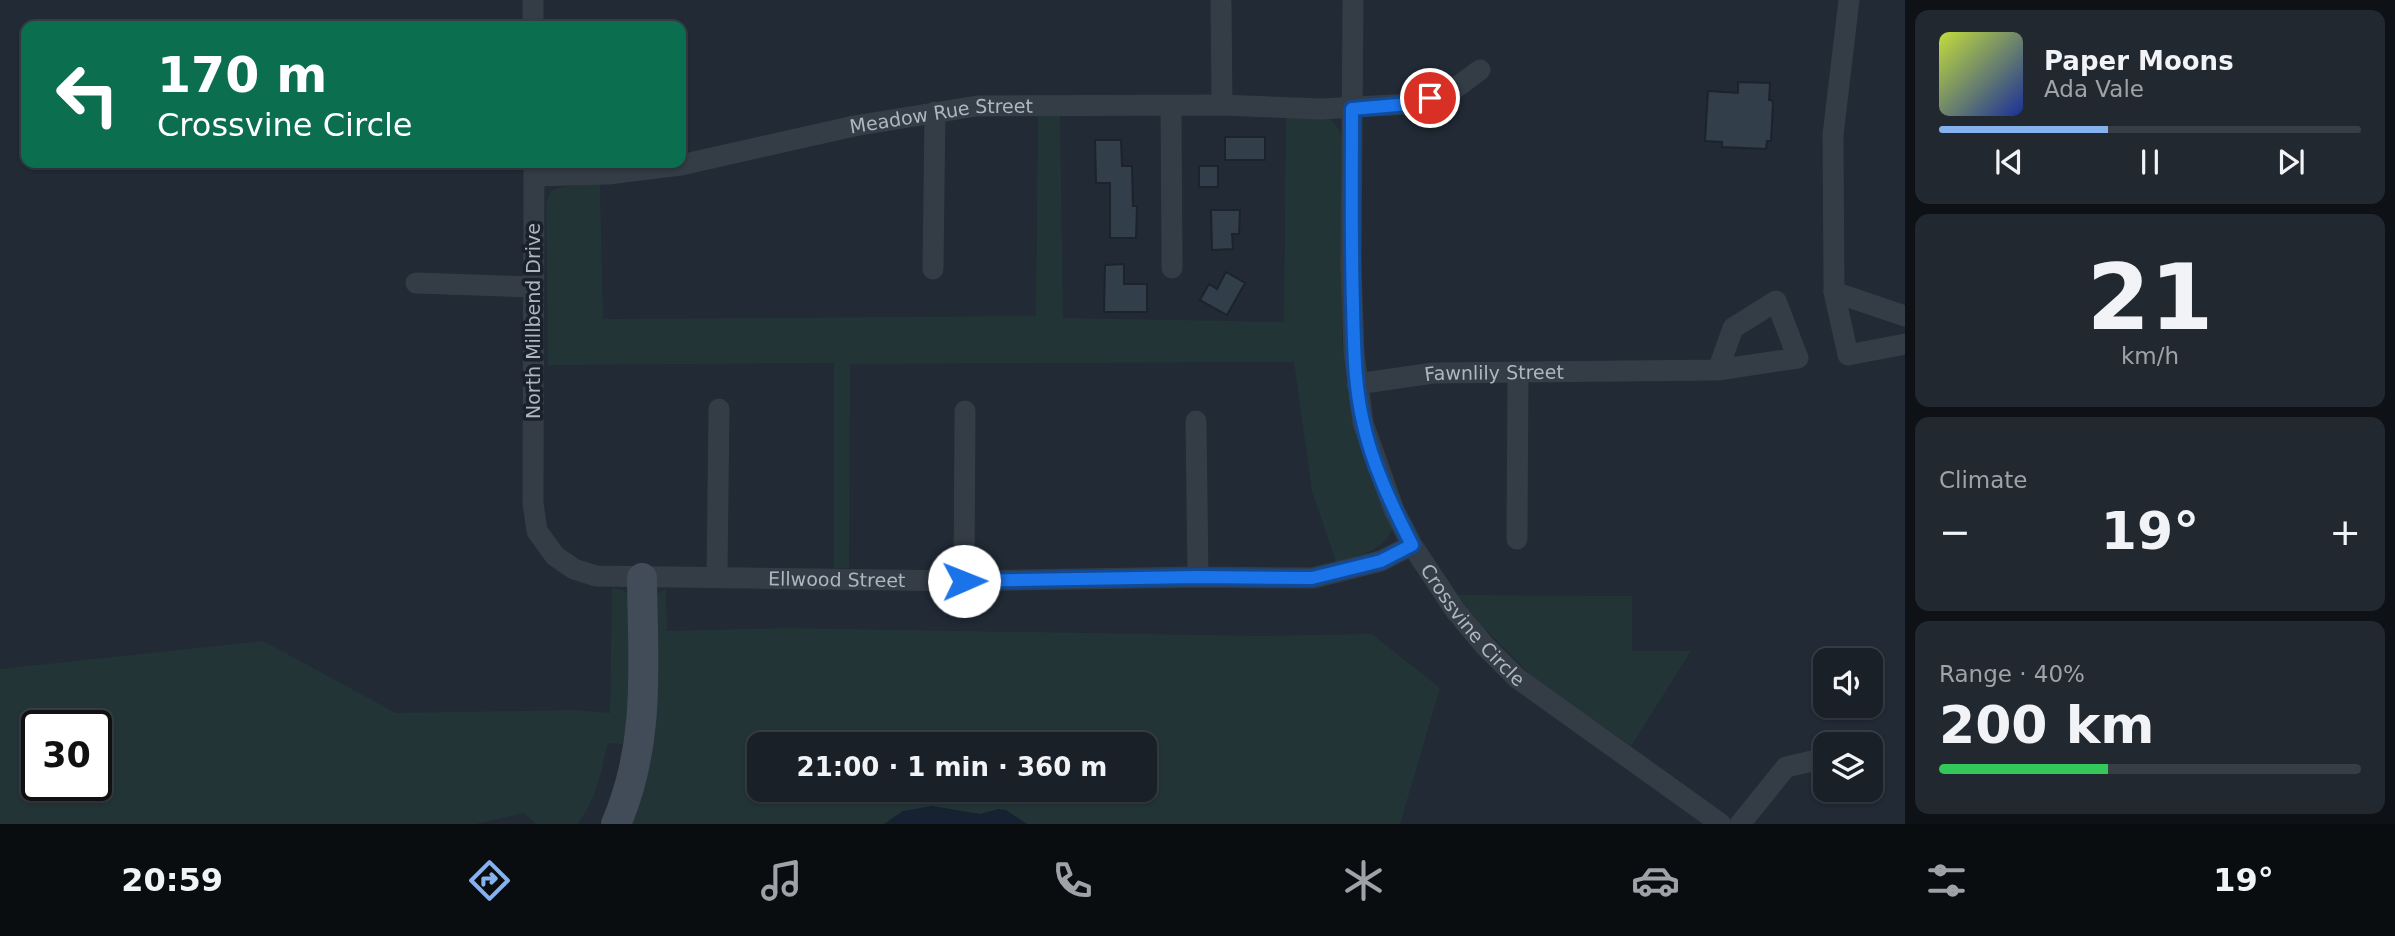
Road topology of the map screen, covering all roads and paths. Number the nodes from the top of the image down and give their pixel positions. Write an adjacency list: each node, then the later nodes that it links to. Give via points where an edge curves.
1 (533, 0): 5 (street)
2 (1353, 0): 9 (street, Crossvine Circle)
3 (1849, 0): 18 (street, via 1833,135)
4 (1220, 3): 7 (street)
5 (533, 21)
6 (1480, 70): 9 (street, Meadow Rue Street, via 1450,92 1409,104)
7 (1222, 105): 8 (street, Meadow Rue Street); 9 (street, Meadow Rue Street)
8 (1171, 106): 10 (street, Meadow Rue Street, via 1018,104); 14 (street)
9 (1352, 109): 23 (street, Crossvine Circle, via 1351,265)
10 (935, 112): 11 (street, Meadow Rue Street); 15 (street)
11 (686, 164)
12 (657, 168): 13 (street, Meadow Rue Street, via 608,174)
13 (534, 169): 17 (street, North Millbend Drive)
14 (1172, 268)
15 (933, 269)
16 (416, 283): 17 (street)
17 (533, 287): 27 (street, North Millbend Drive)
18 (1834, 292): 19 (street); 20 (street, via 1849,355)
19 (1905, 316)
20 (1905, 344)
21 (1718, 370): 22 (street, Fawnlily Street)
22 (1518, 373): 23 (street, Fawnlily Street, via 1433,373); 28 (street)
23 (1357, 384): 29 (street, Crossvine Circle, via 1372,451)
24 (719, 409): 30 (street)
25 (965, 411): 33 (street)
26 (1196, 421): 31 (street)
27 (533, 479): 32 (street, Ellwood Street, via 537,531 555,556 573,569 596,576)
28 (1517, 540)
29 (1412, 545): 31 (street, Ellwood Street, via 1381,561 1312,578); 36 (street, Crossvine Circle, via 1455,610 1517,678)
30 (717, 576): 32 (street, Ellwood Street); 33 (street, Ellwood Street)
31 (1198, 577): 33 (street, Ellwood Street)
32 (642, 578): 35 (street, via 641,729 637,760)
33 (964, 581)
34 (1813, 761): 37 (street, via 1786,767)
35 (616, 824)
36 (1721, 824)
37 (1740, 824)

